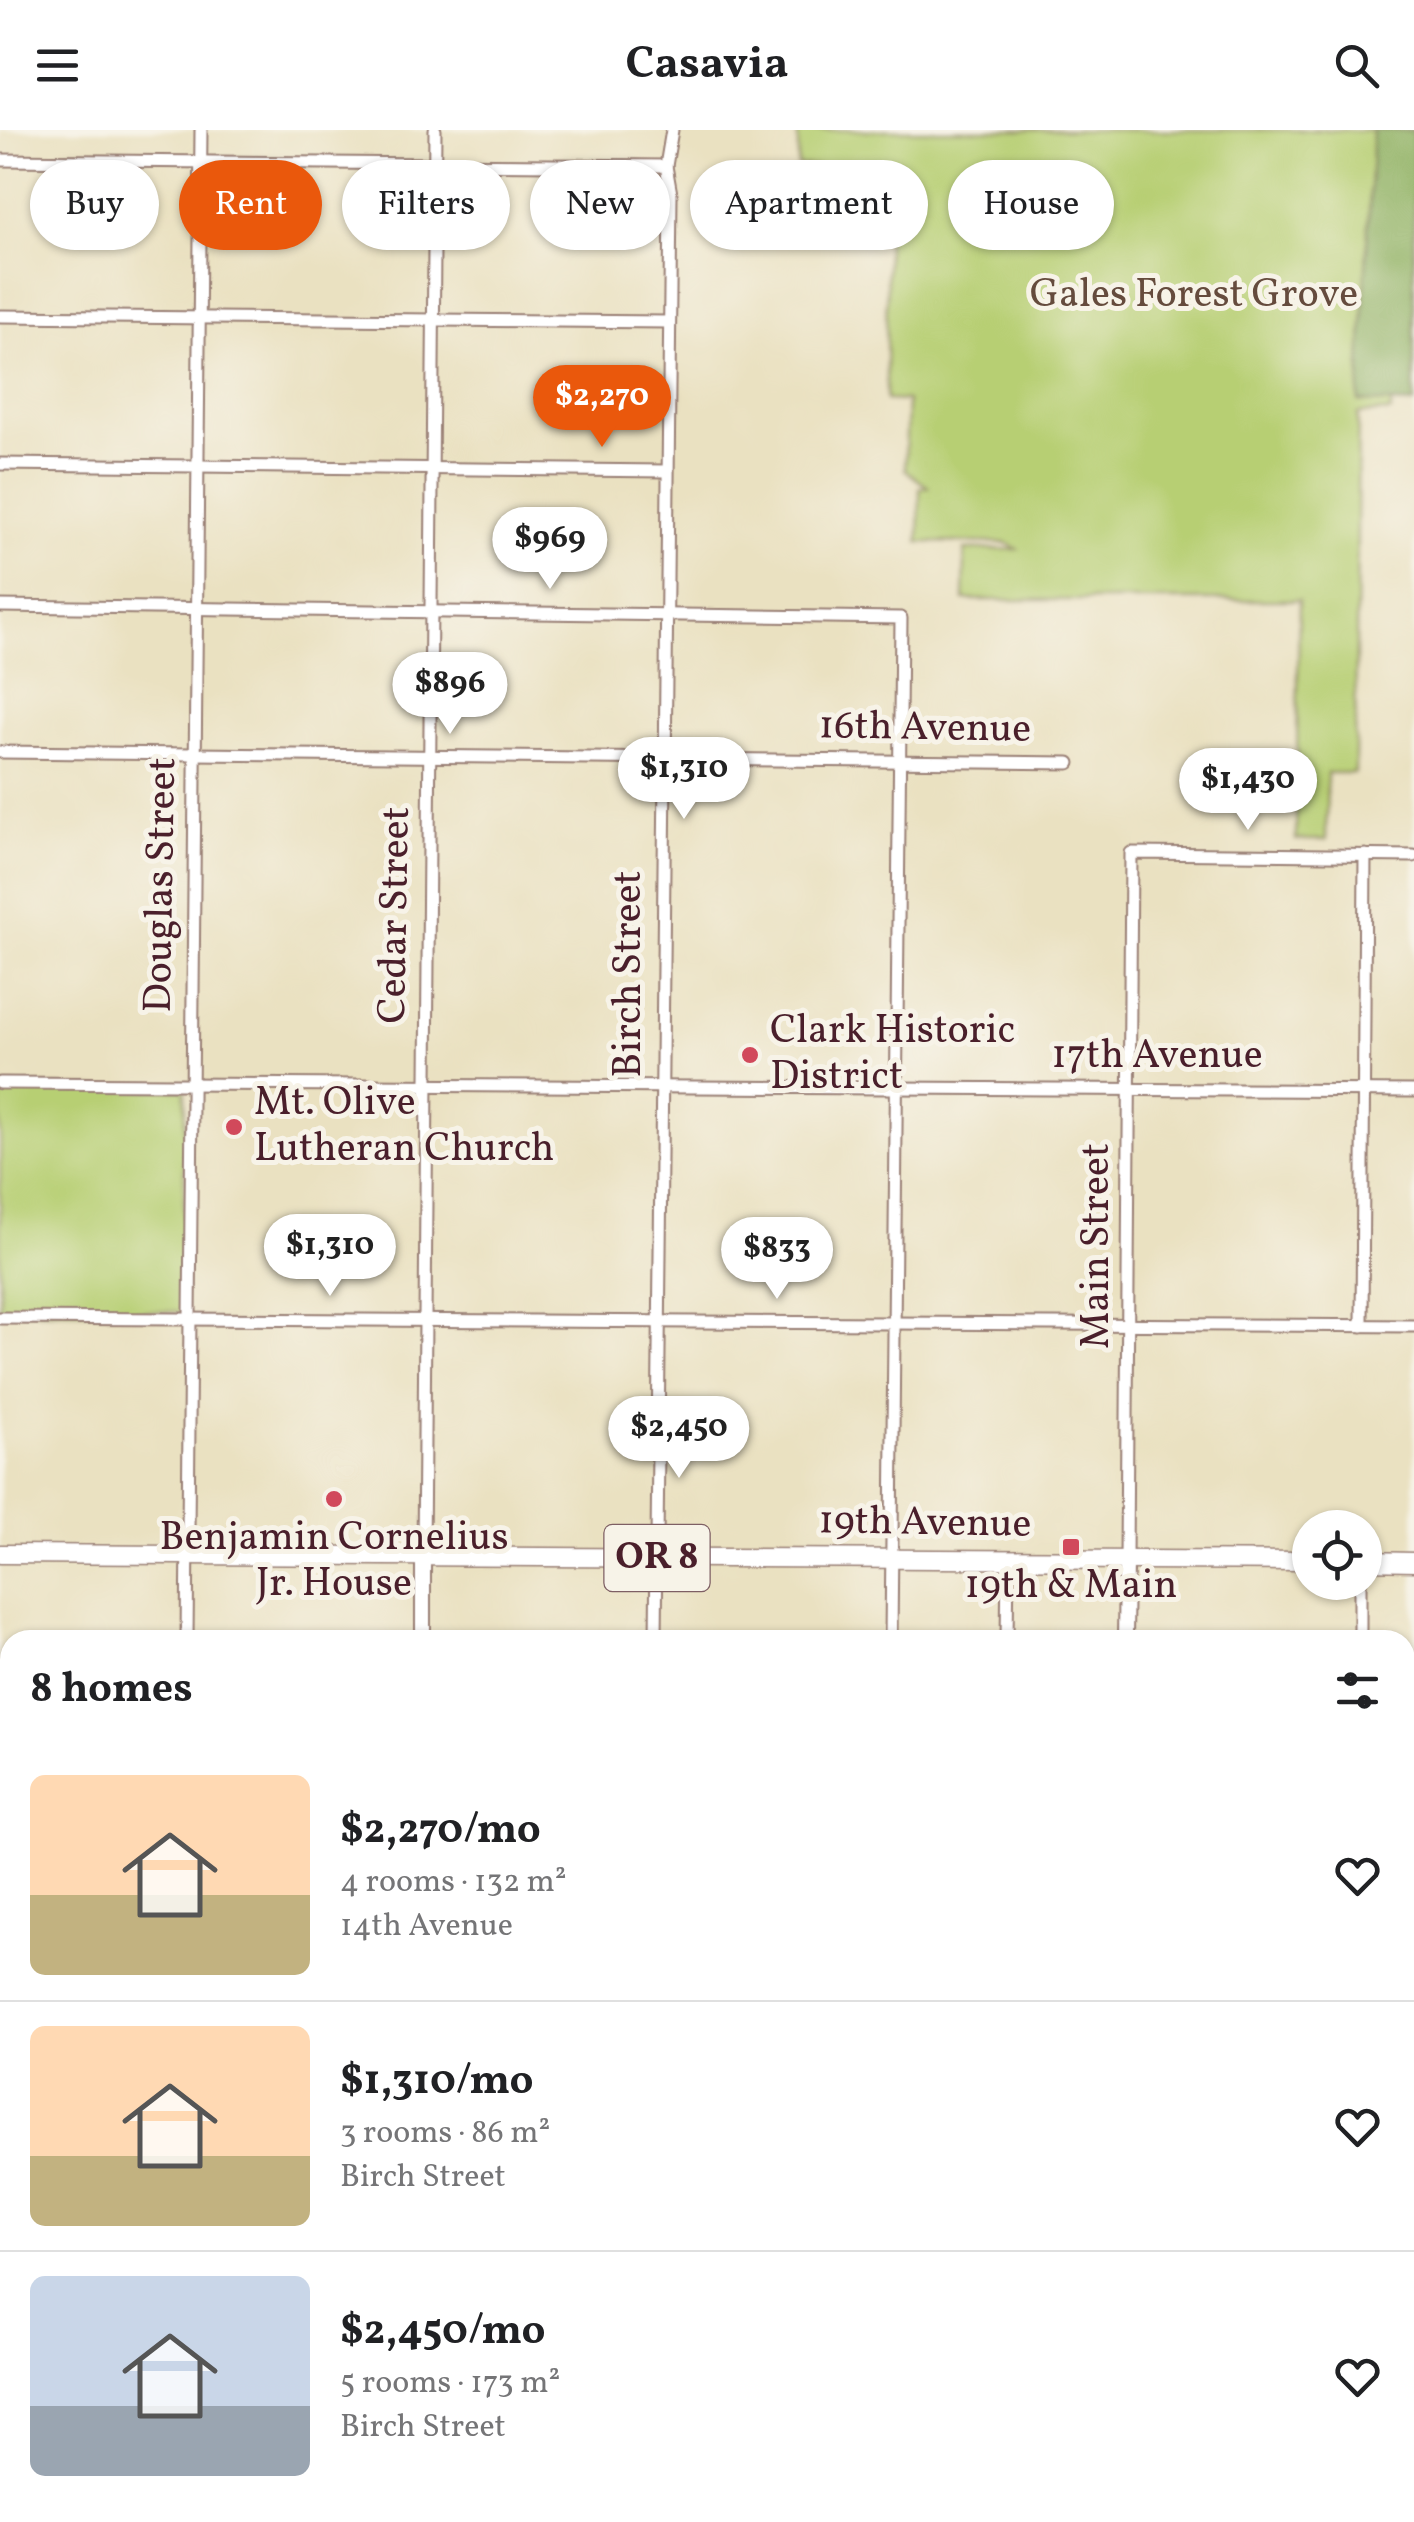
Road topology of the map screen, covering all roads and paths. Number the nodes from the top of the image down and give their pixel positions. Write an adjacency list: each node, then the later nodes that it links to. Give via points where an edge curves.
1 (201, 130): 5 (street, Douglas Street)
2 (435, 130): 6 (street, Cedar Street)
3 (672, 130): 7 (street, Birch Street)
4 (0, 160): 8 (street)
5 (200, 160)
6 (434, 160)
7 (667, 160)
8 (179, 162)
9 (670, 188): 15 (street, Birch Street)
10 (201, 250): 13 (street, Douglas Street)
11 (434, 250): 14 (street, Cedar Street)
12 (0, 316): 13 (street)
13 (201, 317): 14 (street); 17 (street, Douglas Street)
14 (434, 322): 15 (street); 18 (street, Cedar Street)
15 (669, 322): 19 (street, Birch Street)
16 (0, 464): 17 (street)
17 (198, 465): 18 (street); 21 (street, Douglas Street)
18 (433, 469): 19 (street); 22 (street, Cedar Street)
19 (667, 471): 23 (street, Birch Street)
20 (0, 606): 21 (street)
21 (199, 609): 22 (street); 25 (street, Douglas Street)
22 (431, 612): 23 (street); 26 (street, Cedar Street)
23 (666, 614): 27 (street, Birch Street); 28 (street, via 901,618)
24 (0, 752): 25 (street, 16th Avenue)
25 (196, 754): 26 (street, 16th Avenue); 33 (street, Douglas Street)
26 (431, 758): 27 (street, 16th Avenue); 34 (street, Cedar Street)
27 (664, 759): 28 (street, 16th Avenue); 35 (street, Birch Street)
28 (900, 761): 29 (street, 16th Avenue); 36 (street)
29 (1069, 764)
30 (1364, 855): 31 (street); 37 (street, Main Street, via 1131,853); 38 (street)
31 (1414, 856)
32 (0, 1083): 33 (street, 17th Avenue)
33 (192, 1084): 34 (street, 17th Avenue); 41 (street, Douglas Street)
34 (426, 1086): 35 (street, 17th Avenue); 42 (street, Cedar Street)
35 (662, 1088): 36 (street, 17th Avenue); 43 (street, Birch Street)
36 (896, 1089): 37 (street, 17th Avenue); 44 (street)
37 (1131, 1090): 38 (street, 17th Avenue); 45 (street, Main Street)
38 (1364, 1091): 39 (street, 17th Avenue); 46 (street)
39 (1414, 1091)
40 (0, 1318): 41 (street)
41 (189, 1319): 42 (street); 49 (street, Douglas Street)
42 (423, 1320): 43 (street); 50 (street, Cedar Street)
43 (660, 1322): 44 (street); 51 (street, Birch Street)
44 (894, 1324): 45 (street); 52 (street)
45 (1130, 1325): 46 (street); 54 (street, Main Street)
46 (1362, 1326): 47 (street)
47 (1414, 1326)
48 (0, 1554): 49 (main road, 19th Avenue / OR 8)
49 (188, 1555): 50 (main road, 19th Avenue / OR 8); 59 (street, Douglas Street)
50 (423, 1556): 51 (main road, 19th Avenue / OR 8); 60 (street, Cedar Street)
51 (658, 1558): 52 (main road, 19th Avenue / OR 8); 61 (street, Birch Street)
52 (892, 1558): 53 (main road, 19th Avenue / OR 8); 62 (street)
53 (1008, 1560): 54 (main road, 19th Avenue / OR 8); 63 (street)
54 (1126, 1561): 55 (main road, 19th Avenue / OR 8); 64 (street, Main Street)
55 (1292, 1561)
56 (1382, 1561): 57 (main road)
57 (1414, 1562)
58 (1360, 1600): 65 (street)
59 (188, 1630)
60 (423, 1630)
61 (656, 1630)
62 (891, 1630)
63 (1007, 1630)
64 (1125, 1630)
65 (1360, 1630)

